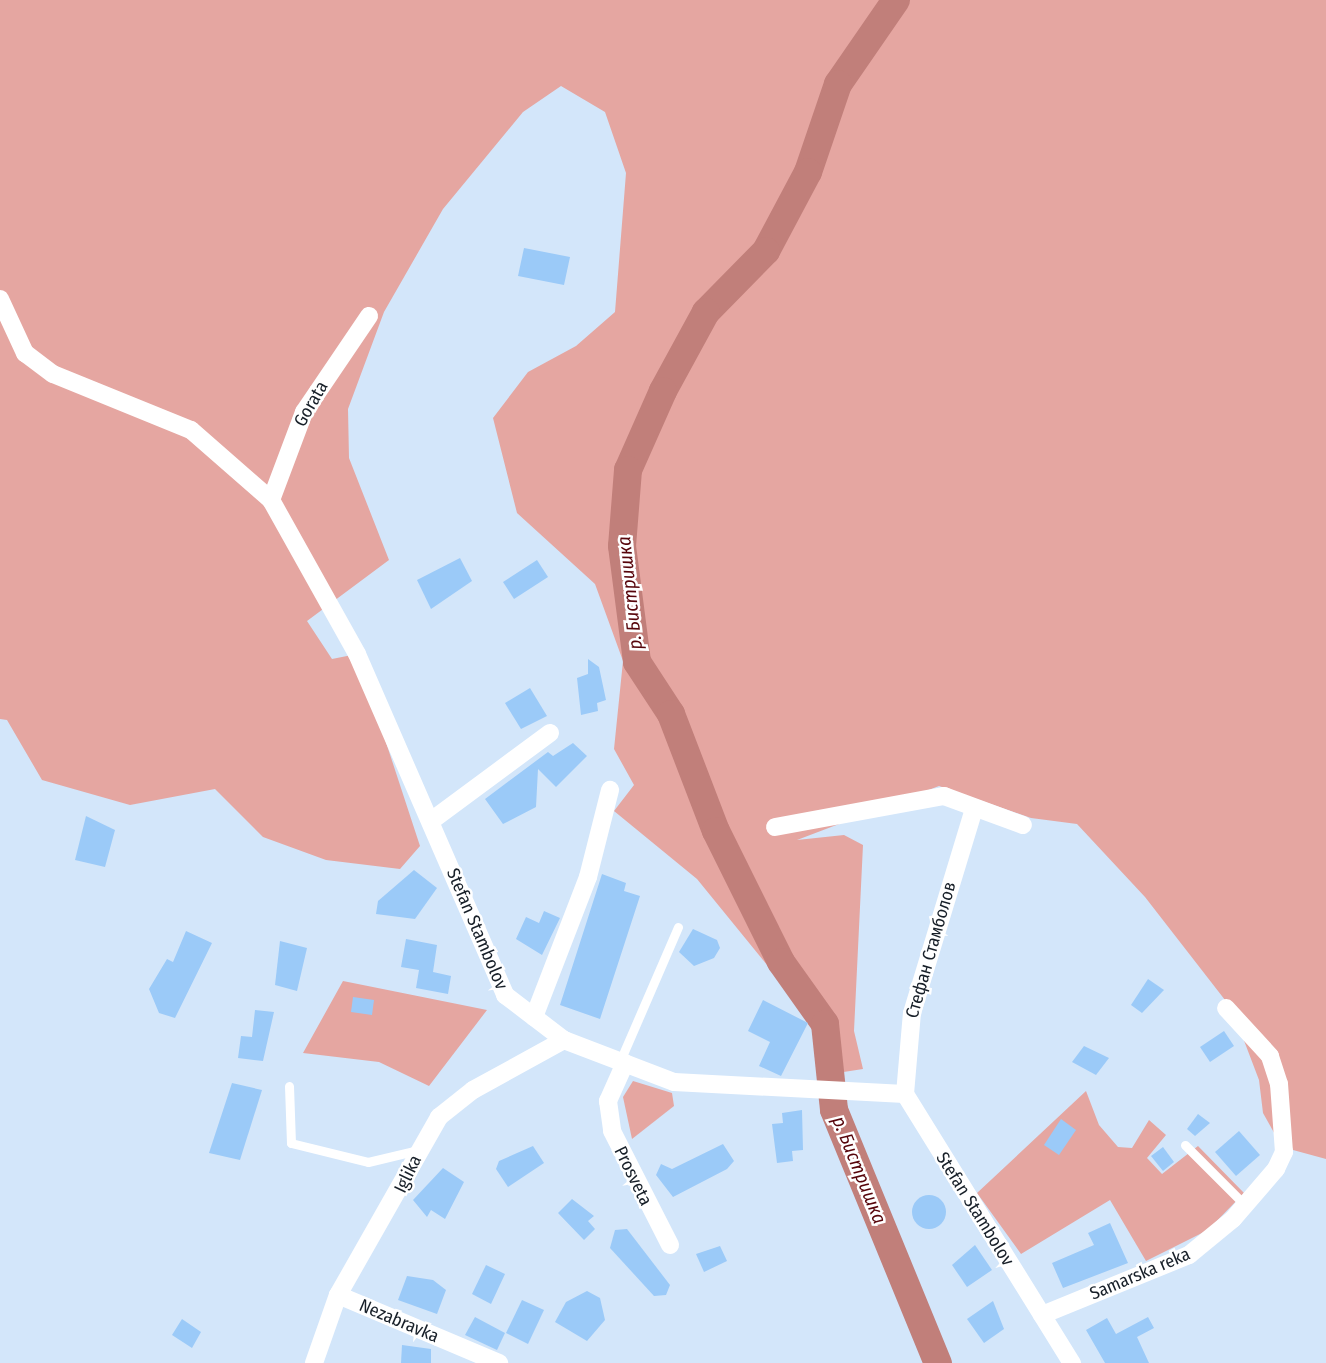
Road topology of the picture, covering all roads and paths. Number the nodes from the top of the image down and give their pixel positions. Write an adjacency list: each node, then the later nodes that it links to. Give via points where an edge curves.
1 (0, 299): 3 (street, Stefan Stambolov, via 25,353 53,374 191,430)
2 (369, 316): 3 (street, Gorata, via 304,412)
3 (271, 500): 7 (street, Stefan Stambolov, via 357,654)
4 (550, 733): 7 (street)
5 (610, 790): 12 (street, via 588,877)
6 (974, 809): 8 (street); 9 (street, via 964,799 944,796); 16 (street, Стефан Стамболов, via 912,1013)
7 (431, 821): 12 (street, Stefan Stambolov, via 505,995)
8 (1023, 825)
9 (775, 827)
10 (678, 927): 14 (lane)
11 (1226, 1008): 19 (street, Samarska reka, via 1270,1056 1283,1107 1284,1152)
12 (534, 1017): 13 (street, Stefan Stambolov)
13 (564, 1040): 14 (street, Stefan Stambolov); 18 (street, Iglika, via 473,1090 439,1116)
14 (622, 1062): 16 (street, Stefan Stambolov, via 674,1082); 20 (street, Prosveta, via 608,1101 612,1131)
15 (289, 1086): 18 (lane, via 291,1143 368,1162)
16 (905, 1094): 22 (street, Stefan Stambolov)
17 (1185, 1145): 19 (lane)
18 (420, 1150): 21 (street, Iglika)
19 (1246, 1206): 22 (street, Samarska reka, via 1189,1255)
20 (670, 1245)
21 (338, 1294): 23 (street, Iglika); 24 (street, Nezabravka)
22 (1042, 1315): 25 (street, Stefan Stambolov)
23 (314, 1363)
24 (499, 1363)
25 (1072, 1363)

